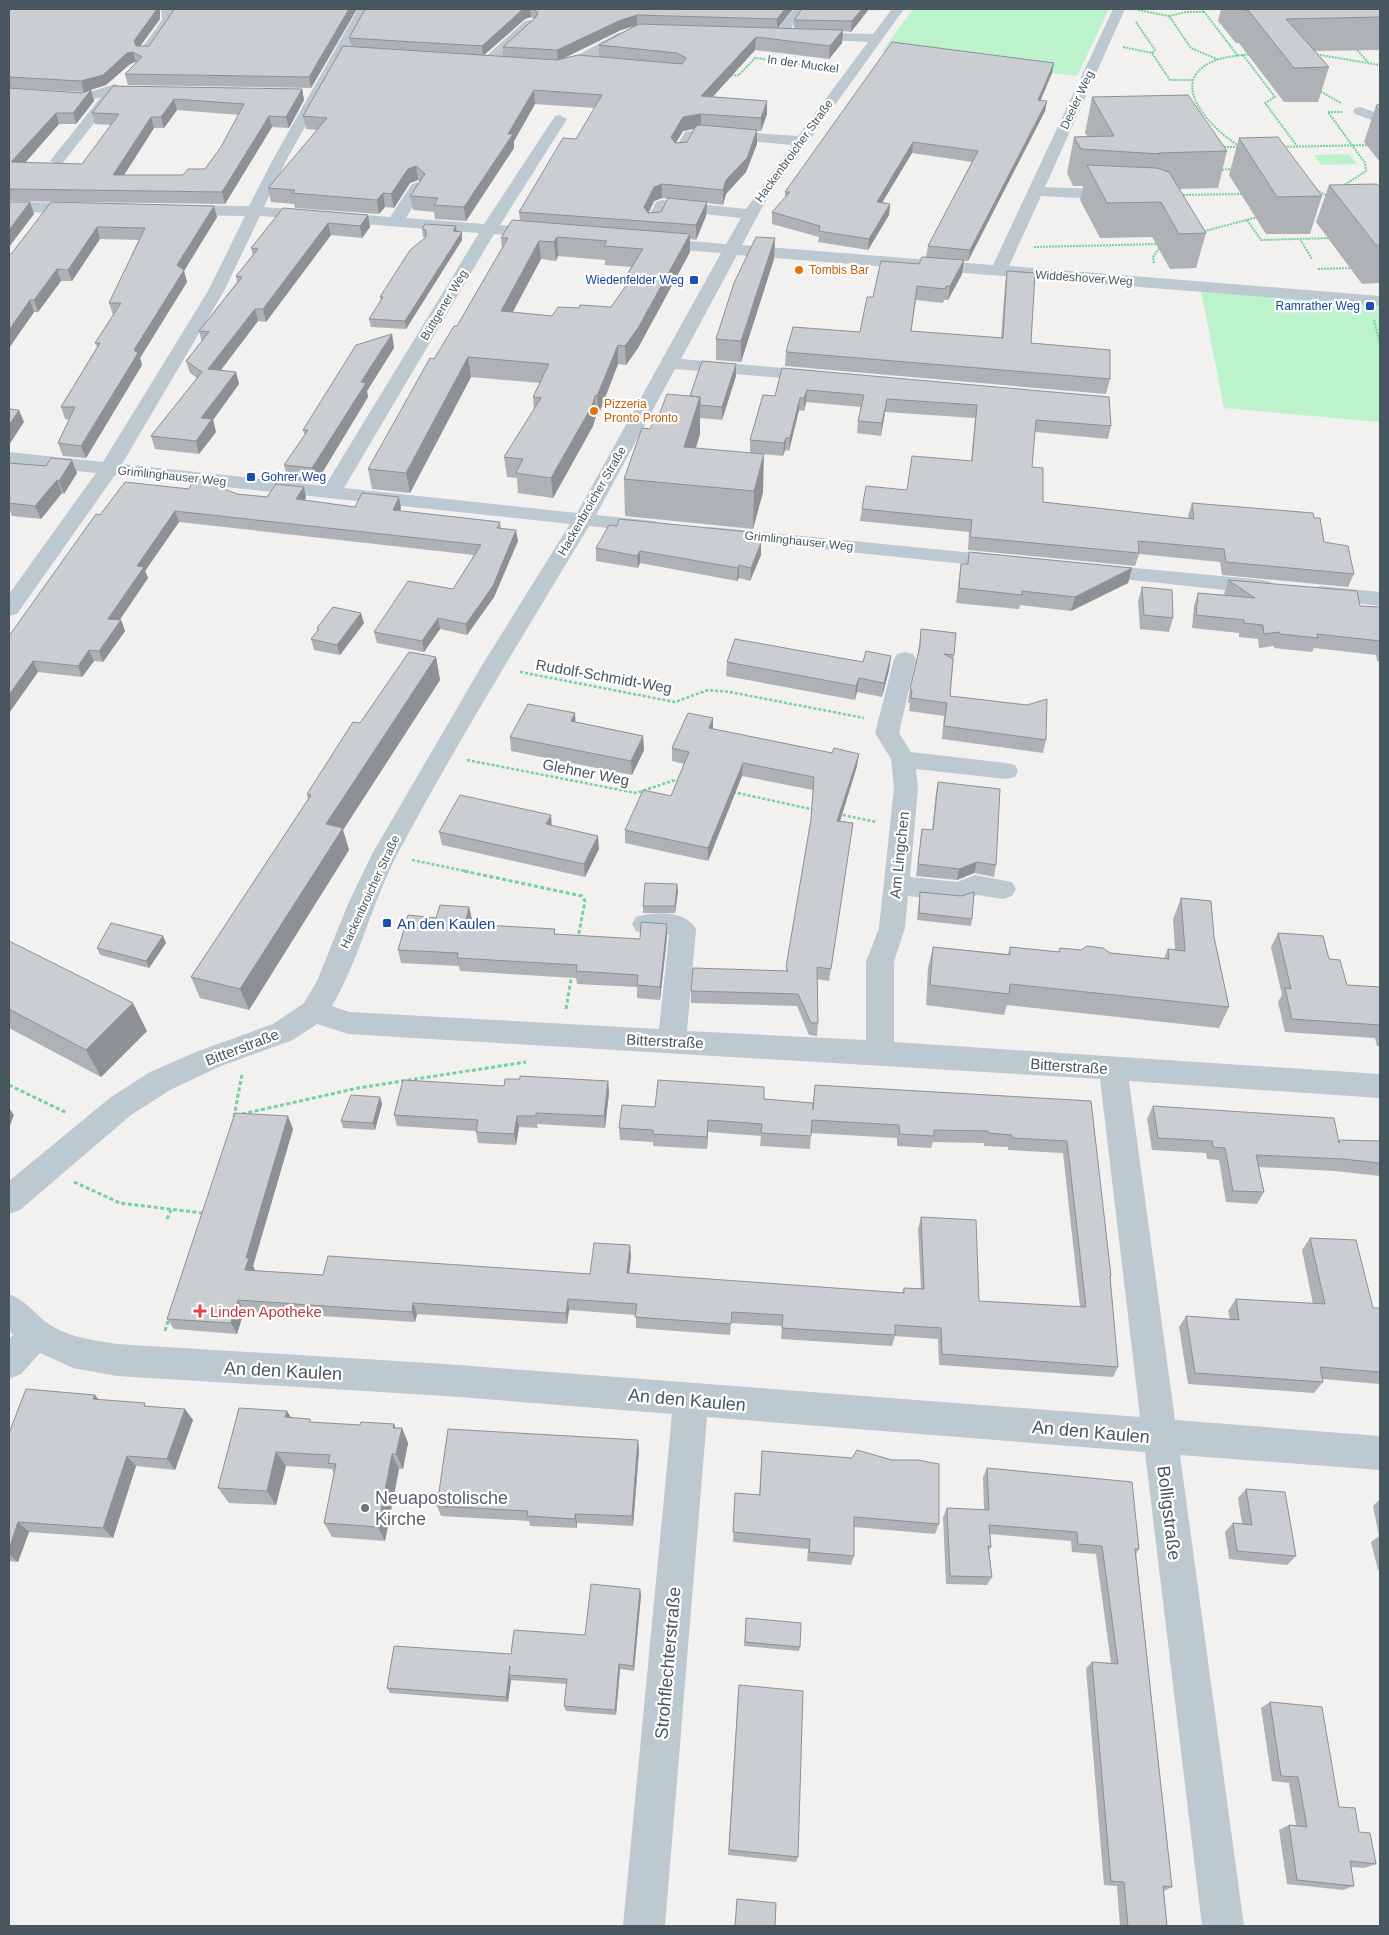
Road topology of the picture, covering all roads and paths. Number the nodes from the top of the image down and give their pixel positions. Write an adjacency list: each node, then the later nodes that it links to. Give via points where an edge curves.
1 (364, 9): 38 (street, via 344,54)
2 (800, 9): 12 (street, via 778,34)
3 (898, 9): 12 (street, Hackenbroicher Straße)
4 (1133, 9): 9 (path)
5 (1202, 9): 6 (path)
6 (1204, 12): 9 (path); 20 (path)
7 (167, 14): 17 (street)
8 (1116, 15): 13 (street, Deeler Weg); 15 (path, via 1136,21 1155,50)
9 (1169, 16): 21 (path, via 1191,48)
10 (531, 23): 25 (street, via 482,63)
11 (645, 31): 22 (street, via 615,38)
12 (877, 38): 28 (street, Hackenbroicher Straße)
13 (1103, 43): 15 (path); 56 (street, Deeler Weg)
14 (1355, 48): 23 (path)
15 (1152, 53): 31 (path, via 1170,80)
16 (1255, 53): 19 (path)
17 (144, 54)
18 (1313, 54): 23 (path)
19 (1243, 55): 20 (path); 44 (path, via 1275,97 1265,103)
20 (1238, 56): 21 (path)
21 (1220, 60): 31 (path, via 1198,72)
22 (581, 62): 24 (street); 27 (street)
23 (1368, 62): 26 (path)
24 (600, 64)
25 (506, 65)
26 (1380, 65)
27 (542, 67)
28 (853, 70): 30 (path, In der Muckel, via 755,58 739,75); 42 (street, Hackenbroicher Straße)
29 (129, 75): 34 (street)
30 (722, 76)
31 (1194, 80): 47 (path, via 1195,99 1208,124 1240,147)
32 (9, 84): 34 (street, via 96,86)
33 (1316, 87): 39 (path, via 1321,94)
34 (108, 91): 35 (street); 36 (street, via 85,98); 49 (street)
35 (160, 92)
36 (9, 93)
37 (297, 94): 38 (street)
38 (317, 94): 66 (street)
39 (1360, 111): 41 (street); 45 (path, via 1328,112)
40 (560, 119): 73 (street, Büttgener Weg)
41 (1380, 119)
42 (800, 141): 48 (street, via 701,133 690,135); 67 (street, Hackenbroicher Straße)
43 (1372, 145): 45 (path)
44 (1297, 146): 45 (path); 46 (path)
45 (1354, 146): 52 (path, via 1365,163 1366,171)
46 (1278, 147)
47 (1212, 148)
48 (680, 152)
49 (57, 161)
50 (1237, 169): 51 (path)
51 (1219, 170)
52 (1343, 186)
53 (417, 187): 70 (street)
54 (1309, 187): 58 (path)
55 (1334, 190): 58 (path)
56 (1035, 191): 59 (street); 79 (street, Deeler Weg)
57 (1245, 194): 59 (path)
58 (1326, 195): 60 (path); 61 (path)
59 (1151, 196)
60 (1318, 197)
61 (1335, 199)
62 (9, 207): 63 (street)
63 (49, 208): 64 (street); 72 (street)
64 (98, 208)
65 (166, 210): 66 (street)
66 (254, 211): 70 (street); 90 (street, via 216,291)
67 (750, 214): 71 (street, via 662,205); 80 (street, Hackenbroicher Straße)
68 (1264, 215): 69 (path)
69 (1248, 220): 74 (path); 76 (path, via 1261,240)
70 (395, 222): 73 (street)
71 (654, 222)
72 (38, 223)
73 (490, 229): 75 (street); 91 (street, Büttgener Weg)
74 (1200, 232)
75 (557, 234)
76 (1300, 238): 77 (path); 81 (path)
77 (1337, 238)
78 (643, 242): 80 (street, Widdeshover Weg)
79 (1009, 248): 84 (street, Deeler Weg); 85 (path, via 1163,245 1153,257)
80 (730, 249): 84 (street, Widdeshover Weg); 87 (street, Hackenbroicher Straße)
81 (1312, 259)
82 (1363, 268): 83 (path)
83 (1318, 269)
84 (998, 272): 85 (street, Widdeshover Weg)
85 (1156, 284): 86 (street, Widdeshover Weg)
86 (1380, 301)
87 (669, 364): 88 (street); 92 (street, Hackenbroicher Straße)
88 (836, 378)
89 (9, 458): 90 (street, Grimlinghauser Weg)
90 (109, 469): 91 (street, Grimlinghauser Weg); 96 (street)
91 (330, 494): 92 (street, Grimlinghauser Weg)
92 (583, 520): 93 (street, Grimlinghauser Weg); 98 (street, Hackenbroicher Straße)
93 (1023, 564)
94 (1072, 568): 95 (street)
95 (1380, 599)
96 (9, 609)
97 (905, 659): 99 (street)
98 (492, 667): 99 (path, Rudolf-Schmidt-Weg, via 675,702 708,690); 100 (street, Hackenbroicher Straße)
99 (889, 720): 101 (street, via 887,733)
100 (442, 754): 103 (path, Glehner Weg, via 636,793 675,780); 108 (street, Hackenbroicher Straße)
101 (902, 759): 102 (street); 107 (street, Am Lingchen, via 906,788)
102 (1006, 771)
103 (688, 783)
104 (726, 791): 105 (path)
105 (819, 810)
106 (837, 814): 107 (path)
107 (901, 827): 109 (street, Am Lingchen)
108 (385, 854): 112 (path, via 582,896 584,902); 114 (street, Hackenbroicher Straße, via 361,904 330,984)
109 (895, 885): 110 (street, via 960,892 975,885); 118 (street, Am Lingchen, via 892,928 880,962)
110 (1003, 889)
111 (645, 924): 116 (street, via 678,925 683,929)
112 (578, 940)
113 (573, 968): 115 (path)
114 (314, 1011): 115 (street, Bitterstraße, via 348,1024); 117 (street, Bitterstraße, via 283,1032)
115 (561, 1035): 116 (street, Bitterstraße); 122 (path, via 526,1062 358,1088)
116 (672, 1041): 118 (street, Bitterstraße)
117 (248, 1045): 122 (path); 124 (street, Bitterstraße, via 160,1081 121,1106)
118 (880, 1053): 119 (street, Bitterstraße)
119 (1113, 1069): 121 (street, Bitterstraße); 138 (street, Bolligstraße)
120 (9, 1085): 124 (path)
121 (1380, 1086)
122 (234, 1116): 123 (path)
123 (231, 1125)
124 (96, 1128): 125 (street, Bitterstraße)
125 (46, 1170): 126 (street, Bitterstraße); 128 (path, via 120,1203)
126 (9, 1200)
127 (205, 1204): 129 (path)
128 (171, 1210): 129 (path); 130 (path)
129 (202, 1213): 131 (path)
130 (167, 1218)
131 (199, 1222)
132 (9, 1309): 134 (street, An den Kaulen)
133 (170, 1316): 136 (path)
134 (36, 1334): 135 (street); 136 (street, An den Kaulen, via 73,1352)
135 (9, 1363)
136 (155, 1363): 137 (street, An den Kaulen, via 446,1380)
137 (691, 1400): 138 (street, An den Kaulen); 140 (street, Strohflechterstraße)
138 (1159, 1437): 139 (street, An den Kaulen); 141 (street, Bolligstraße)
139 (1380, 1453)
140 (644, 1926)
141 (1223, 1926)

